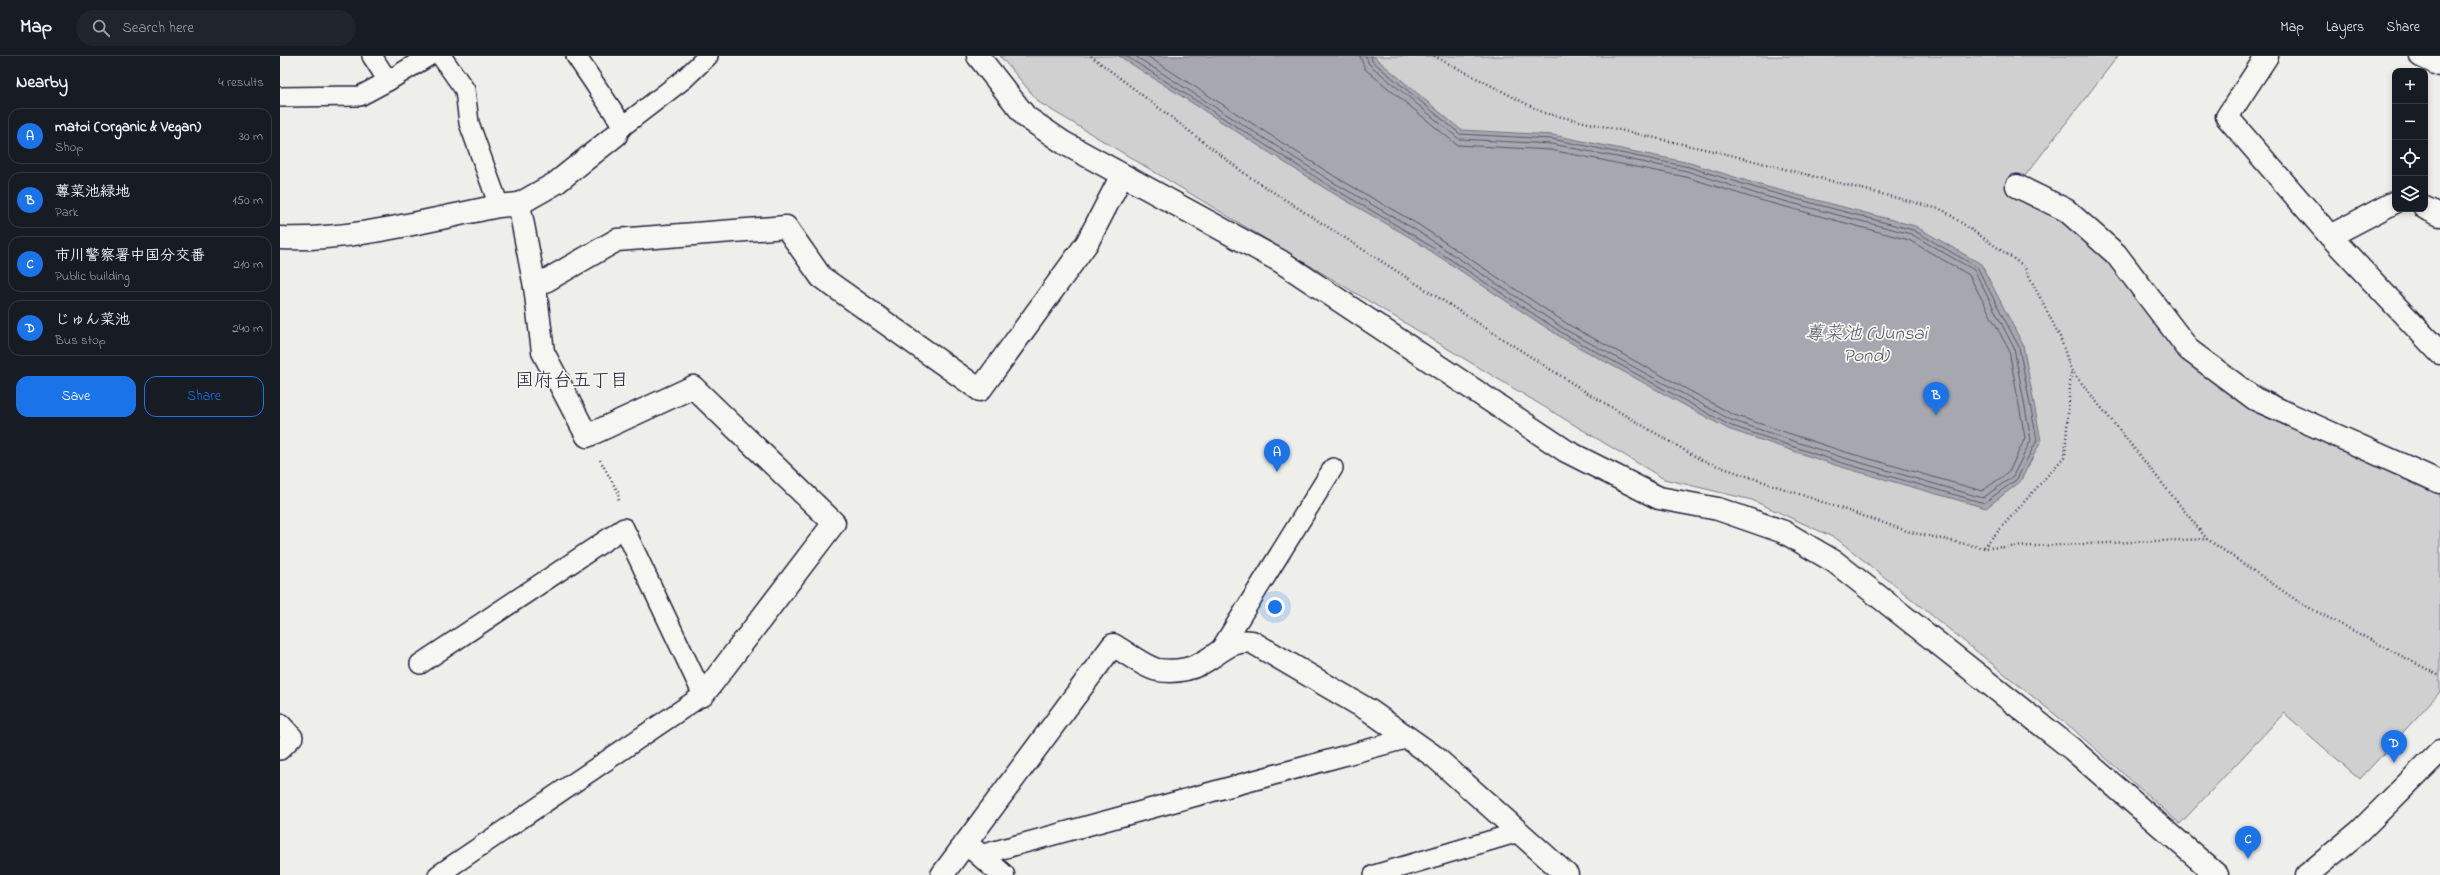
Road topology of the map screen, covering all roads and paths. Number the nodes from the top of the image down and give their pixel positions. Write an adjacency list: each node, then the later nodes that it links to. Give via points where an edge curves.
1 (372, 56): 12 (lane)
2 (429, 56): 12 (lane)
3 (441, 56): 18 (lane, via 465,90 469,123)
4 (576, 56): 14 (lane)
5 (708, 56): 14 (lane, via 684,79)
6 (978, 56): 15 (street, via 1026,117 1064,143)
7 (1091, 56): 31 (path, via 1248,176 1589,394 1703,460 1910,532)
8 (1434, 56): 25 (path, via 1544,113 1731,155 1943,210 2024,266 2060,337)
9 (2267, 56): 21 (street, via 2227,116)
10 (2421, 56): 11 (street)
11 (2440, 65)
12 (388, 81): 13 (lane, via 360,96)
13 (280, 97)
14 (619, 130): 18 (street, via 556,183)
15 (1122, 175): 23 (street, via 1087,243 980,390 821,277 786,227 616,240); 48 (street, via 1280,261 1566,451 1659,498 1718,509 1784,532 1835,562 2072,749)
16 (2017, 186): 28 (street, via 2066,210 2116,254 2189,350 2255,400)
17 (2392, 204): 21 (street)
18 (509, 205): 22 (street, via 366,232 302,239); 23 (street)
19 (2428, 209): 20 (street)
20 (2440, 215)
21 (2330, 236): 24 (street)
22 (280, 238)
23 (535, 287): 26 (street, via 543,352)
24 (2440, 353)
25 (2071, 370): 30 (path); 31 (path, via 2065,456)
26 (587, 436): 29 (path, via 618,492); 35 (street, via 693,387 834,523)
27 (1333, 468): 32 (lane)
28 (2440, 482)
29 (624, 528): 33 (lane); 35 (lane)
30 (2207, 539): 31 (path); 34 (path, via 2302,604)
31 (1984, 548)
32 (1220, 650): 37 (street, via 1242,640 1252,642 1370,711); 41 (street, via 1201,664 1182,670 1157,670 1113,645)
33 (420, 664)
34 (2440, 676)
35 (702, 695): 43 (lane)
36 (280, 723): 38 (lane, via 293,737)
37 (1409, 738): 40 (street, via 1435,757); 41 (lane)
38 (280, 750)
39 (2440, 751): 42 (street, via 2359,832)
40 (1519, 832): 46 (lane); 47 (street)
41 (973, 849): 44 (street); 45 (street)
42 (2313, 873)
43 (438, 875)
44 (942, 875)
45 (1003, 875)
46 (1374, 875)
47 (1567, 875)
48 (2217, 875)

